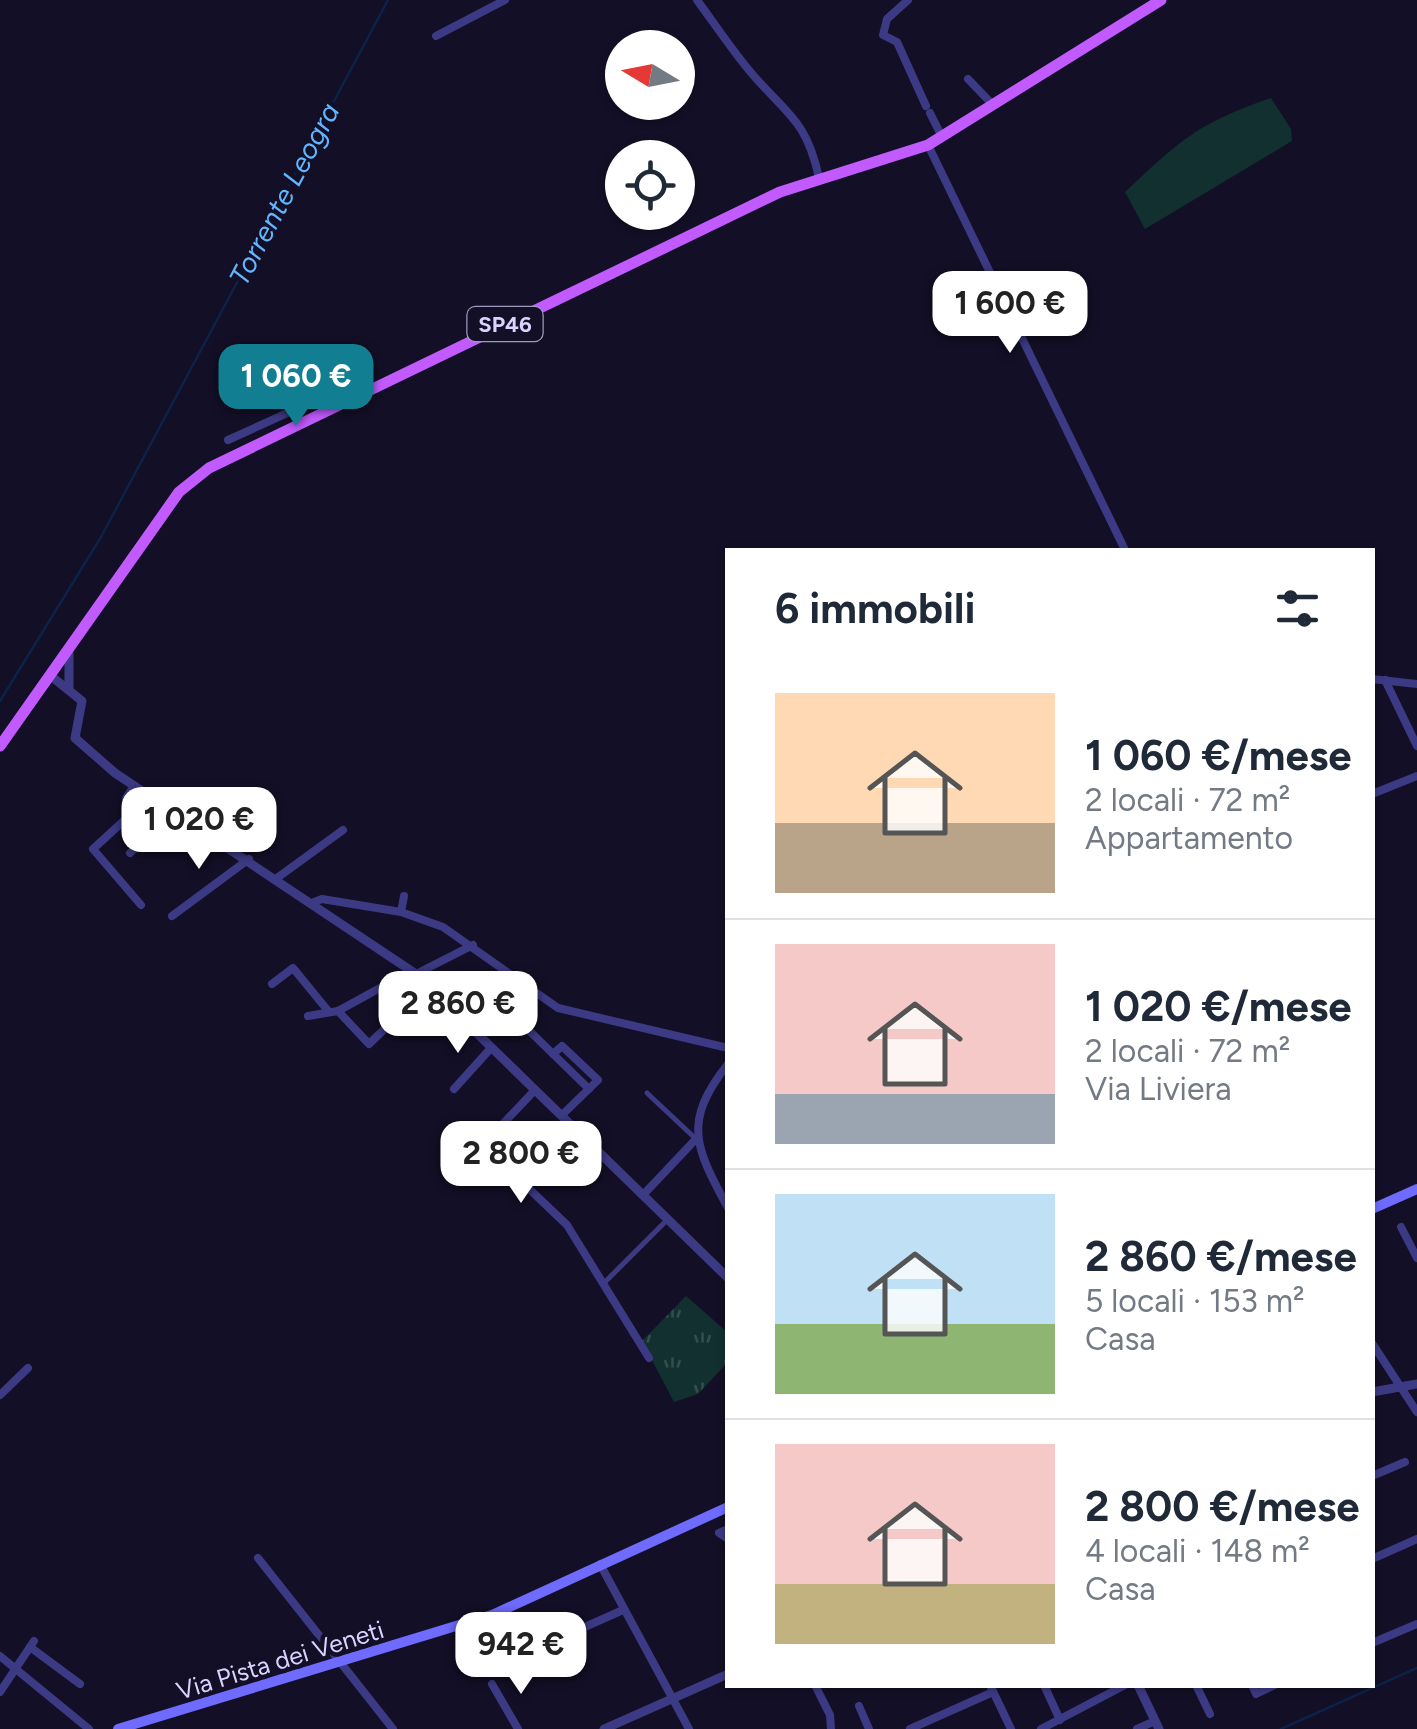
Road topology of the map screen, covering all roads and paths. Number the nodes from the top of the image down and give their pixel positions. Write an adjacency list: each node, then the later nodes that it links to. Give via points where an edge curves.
1 (505, 0): 5 (street)
2 (697, 0): 10 (street, via 748,70 792,111 811,142)
3 (908, 0): 8 (street, via 887,20 883,35 896,42)
4 (1162, 0): 7 (main road, SP46)
5 (436, 36)
6 (968, 80): 7 (street)
7 (993, 105): 8 (main road, SP46)
8 (942, 137): 9 (main road, SP46)
9 (928, 144): 10 (main road, SP46); 13 (street)
10 (819, 178): 14 (main road, SP46, via 208,468 179,492)
11 (350, 384): 12 (street)
12 (228, 440)
13 (1124, 548)
14 (69, 653): 15 (main road); 19 (street)
15 (52, 676): 19 (street); 20 (main road)
16 (1375, 679): 17 (street)
17 (1385, 680): 18 (street); 21 (street)
18 (1417, 684)
19 (70, 690): 23 (street, via 82,701 75,738)
20 (0, 746)
21 (1417, 746)
22 (1417, 776): 24 (street)
23 (134, 786): 25 (street); 32 (street, via 126,798 128,817 93,849)
24 (1375, 793)
25 (173, 812): 27 (street); 28 (street)
26 (343, 830): 29 (street)
27 (130, 854)
28 (249, 859): 29 (street); 34 (street)
29 (277, 878): 31 (street)
30 (404, 896): 33 (street)
31 (314, 902): 33 (street); 36 (street)
32 (141, 906)
33 (401, 912): 35 (street)
34 (172, 916)
35 (473, 944): 36 (street); 42 (street, via 558,1008)
36 (413, 972): 38 (street); 43 (street)
37 (272, 984): 38 (street, via 293,968)
38 (334, 1012): 40 (street); 41 (street, via 369,1044)
39 (512, 1014): 48 (street, via 589,1089)
40 (308, 1016)
41 (396, 1018)
42 (725, 1047)
43 (490, 1048): 45 (street); 46 (street)
44 (725, 1068): 49 (street, via 702,1099)
45 (454, 1089)
46 (534, 1091): 48 (street); 58 (street, via 483,1146 567,1225)
47 (647, 1093): 49 (street)
48 (562, 1115): 51 (street)
49 (696, 1140): 51 (street); 52 (street)
50 (1417, 1189): 53 (main road)
51 (643, 1195): 54 (street)
52 (725, 1202)
53 (1375, 1208)
54 (668, 1220): 57 (street); 58 (street)
55 (1401, 1227): 56 (street)
56 (1417, 1258)
57 (725, 1275)
58 (604, 1283): 60 (street)
59 (1375, 1348): 63 (street)
60 (649, 1358)
61 (28, 1368): 65 (street)
62 (1417, 1384): 63 (street)
63 (1400, 1386): 64 (street); 66 (street)
64 (1375, 1391)
65 (0, 1395)
66 (1417, 1412)
67 (1405, 1462): 68 (street)
68 (1375, 1475)
69 (725, 1508): 73 (main road, Via Pista dei Veneti)
70 (1417, 1539): 71 (street)
71 (1375, 1557)
72 (258, 1558): 79 (street)
73 (600, 1564): 74 (street); 79 (main road, Via Pista dei Veneti, via 492,1615)
74 (623, 1610): 77 (street); 91 (street)
75 (1417, 1624): 76 (street)
76 (1375, 1640)
77 (524, 1654)
78 (0, 1656): 80 (street)
79 (340, 1662): 97 (main road, Via Pista dei Veneti); 98 (street)
80 (14, 1669): 82 (street, via 32,1644); 90 (street); 96 (street)
81 (725, 1675): 91 (street)
82 (80, 1684)
83 (492, 1684): 99 (street)
84 (816, 1688): 102 (street)
85 (991, 1688): 104 (street); 105 (street)
86 (1045, 1688): 94 (street)
87 (1120, 1688): 94 (street)
88 (1139, 1688): 95 (street)
89 (1197, 1688): 93 (street)
90 (0, 1692)
91 (672, 1699): 100 (street); 101 (street)
92 (859, 1706): 103 (street)
93 (1210, 1714)
94 (1060, 1720): 106 (street)
95 (1157, 1725): 107 (street)
96 (89, 1729)
97 (118, 1729)
98 (393, 1729)
99 (518, 1729)
100 (604, 1729)
101 (689, 1729)
102 (831, 1729)
103 (869, 1729)
104 (910, 1729)
105 (1011, 1729)
106 (1041, 1729)
107 (1138, 1729)

